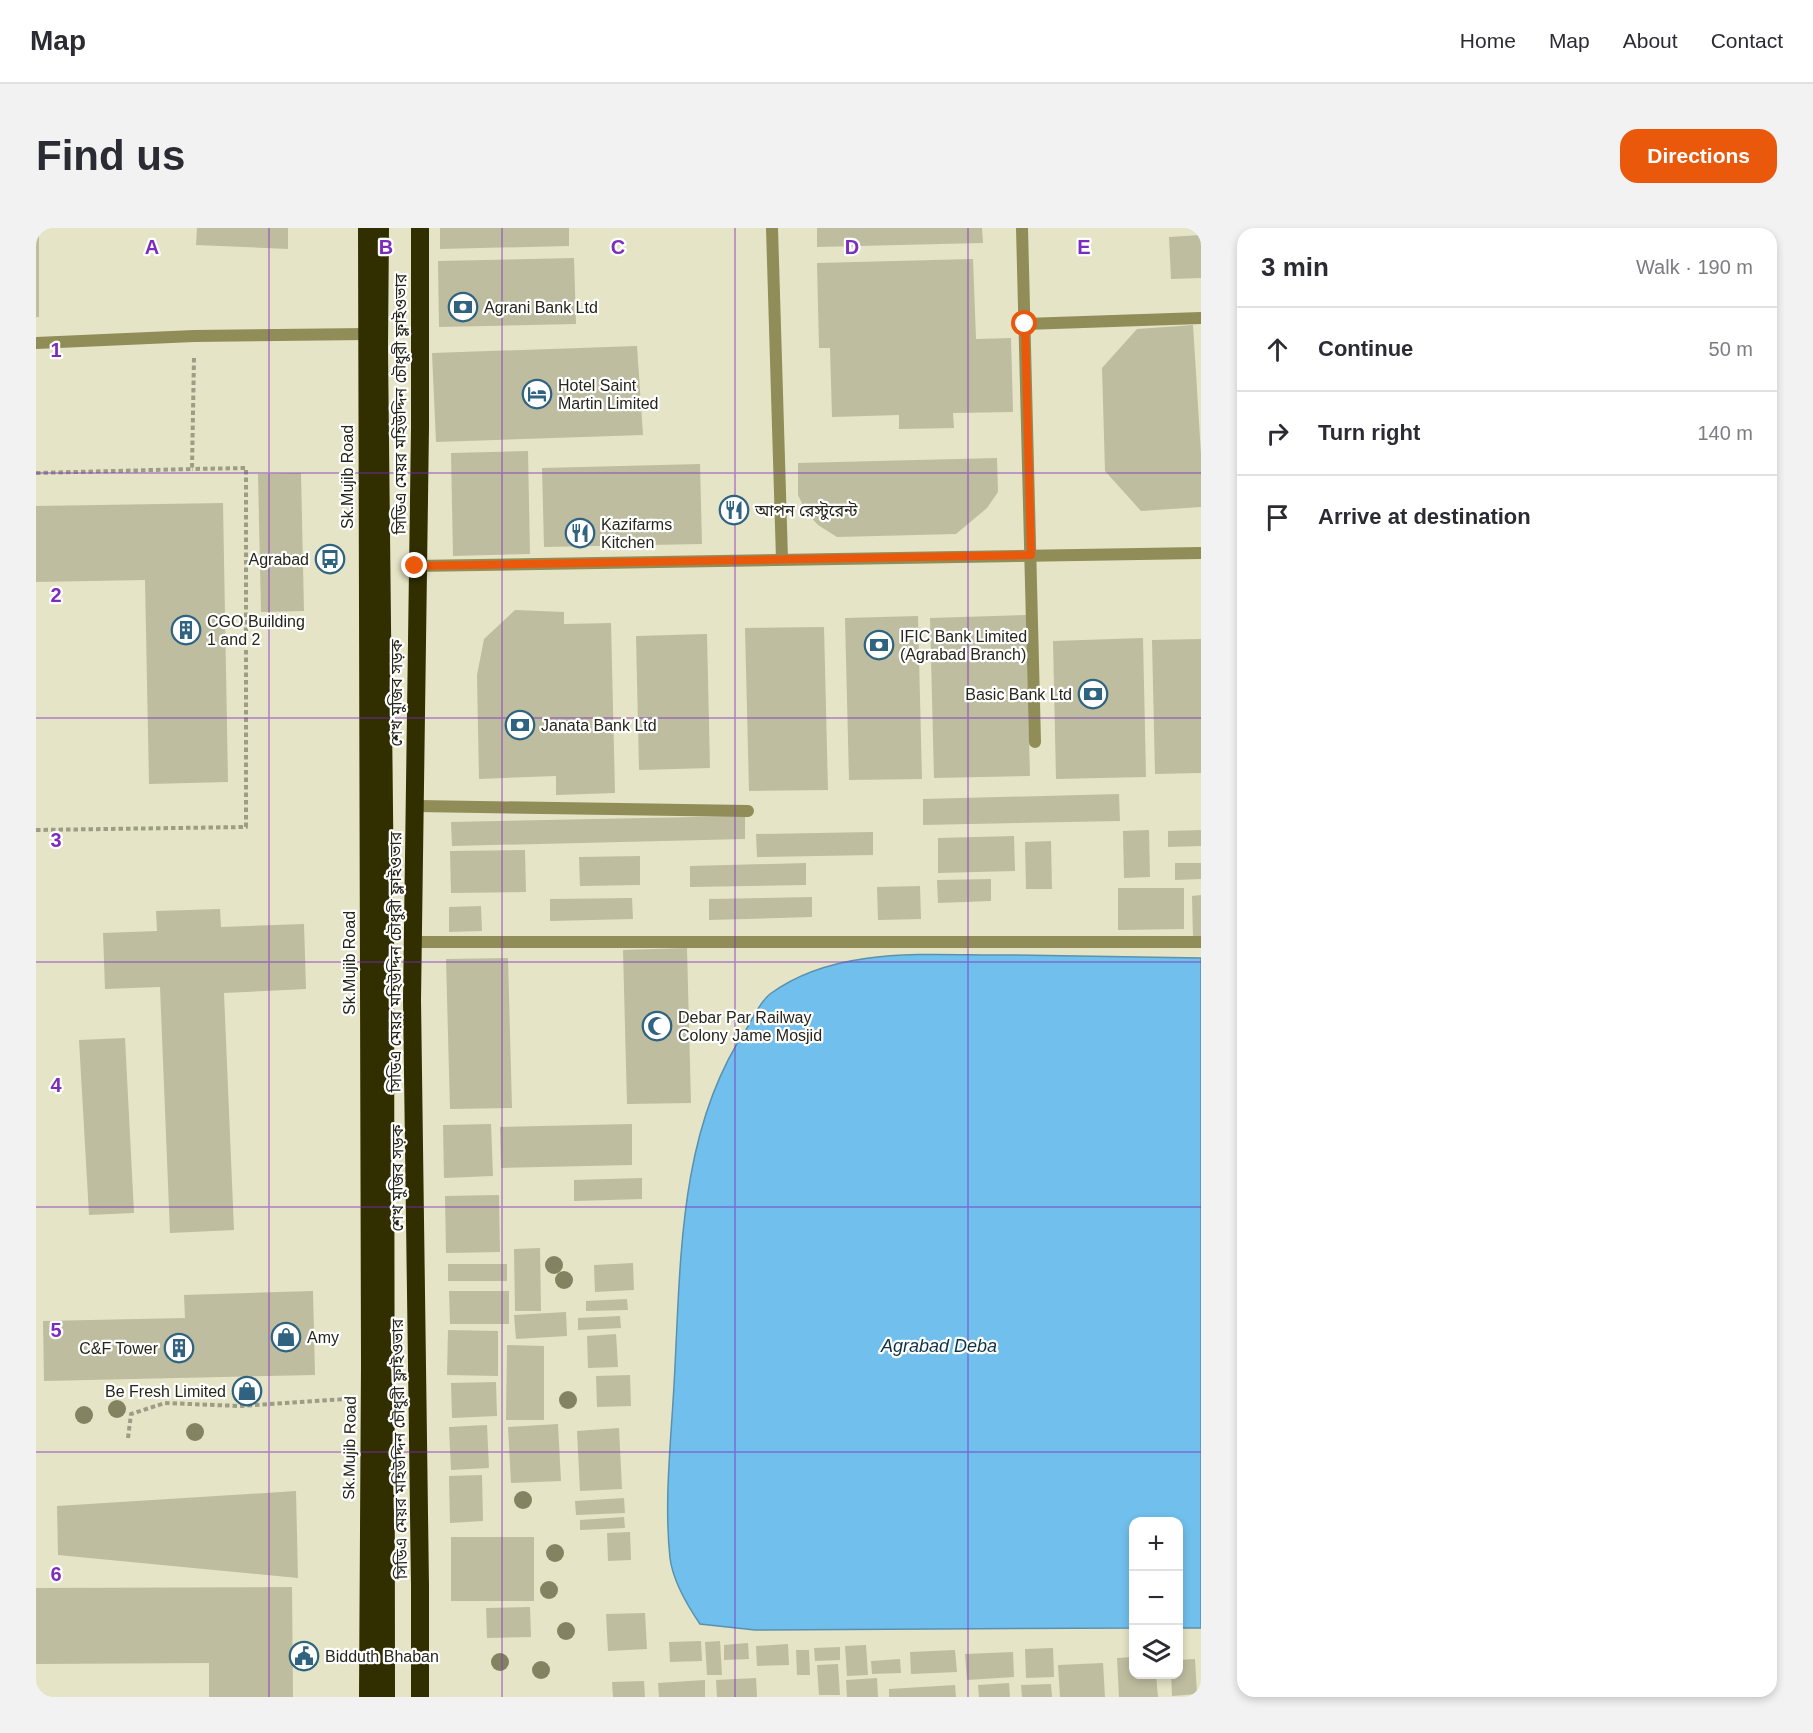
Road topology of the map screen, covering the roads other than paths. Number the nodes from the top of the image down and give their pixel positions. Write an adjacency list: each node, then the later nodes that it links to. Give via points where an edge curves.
1 (367, 228): 8 (highway, Sk.Mujib Road)
2 (380, 228): 20 (highway)
3 (418, 228): 13 (highway, শেখ মুজিব সড়ক); 22 (highway, সিডিএ মেয়র মহিউদ্দিন চৌধুরী ফ্লাইওভার, via 420,427 412,1000)
4 (772, 228): 12 (street)
5 (1022, 228): 7 (street)
6 (1201, 318): 7 (street)
7 (1025, 324): 11 (street)
8 (366, 334): 9 (street); 19 (highway, Sk.Mujib Road)
9 (36, 343)
10 (1201, 553): 11 (street)
11 (1031, 555): 12 (street); 14 (street)
12 (782, 559): 13 (street)
13 (415, 566): 15 (highway, শেখ মুজিব সড়ক)
14 (1035, 742)
15 (417, 806): 16 (street); 17 (highway, শেখ মুজিব সড়ক)
16 (748, 811)
17 (418, 942): 18 (street); 21 (highway, শেখ মুজিব সড়ক)
18 (1201, 942)
19 (368, 1697)
20 (386, 1697)
21 (414, 1697)
22 (420, 1697)

